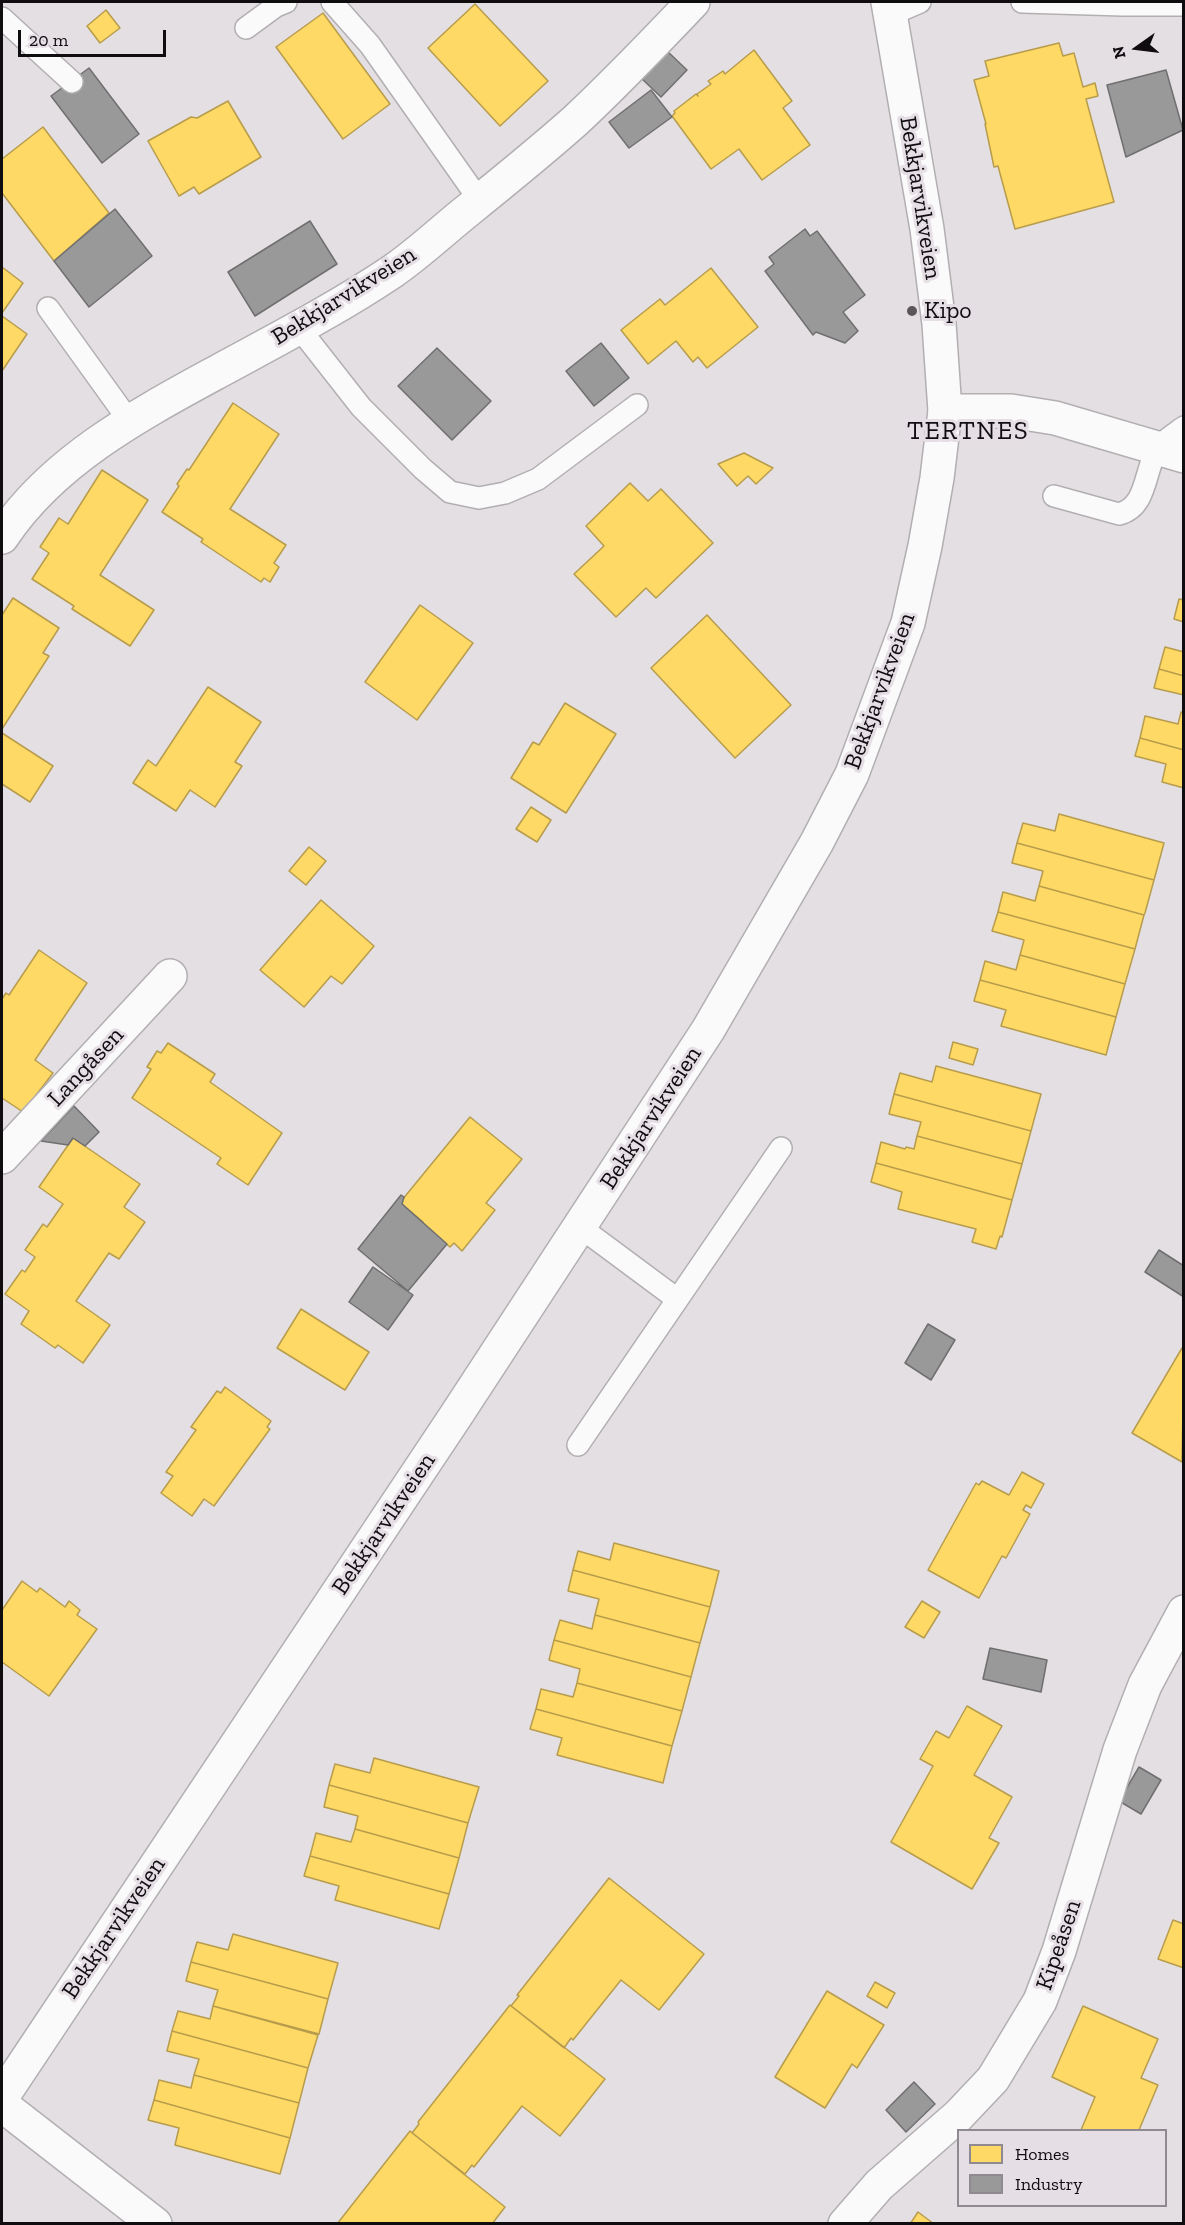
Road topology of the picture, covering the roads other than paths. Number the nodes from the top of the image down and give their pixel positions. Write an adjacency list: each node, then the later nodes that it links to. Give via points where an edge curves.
1 (286, 2): 9 (lane)
2 (332, 2): 11 (lane, via 370,45)
3 (693, 2): 11 (street, Bekkjarvikveien, via 575,120)
4 (920, 2): 7 (lane, Bekkjarvikveien)
5 (1022, 2): 6 (lane)
6 (1184, 5)
7 (889, 8): 15 (street, Bekkjarvikveien, via 927,229)
8 (2, 18): 10 (lane)
9 (246, 28)
10 (72, 81)
11 (480, 201): 13 (street, Bekkjarvikveien, via 393,271)
12 (48, 308): 16 (lane)
13 (299, 328): 14 (lane, via 361,407 450,492 479,498 505,493 538,479); 16 (street, Bekkjarvikveien)
14 (637, 405)
15 (945, 411): 18 (street, via 1011,411 1055,418); 24 (street, Bekkjarvikveien, via 937,478 908,623 852,774 708,1030)
16 (130, 422): 20 (street, Bekkjarvikveien, via 43,488)
17 (1184, 427): 18 (lane)
18 (1171, 452): 19 (lane, via 1129,512 1119,514)
19 (1054, 496)
20 (2, 537)
21 (170, 976): 23 (street, Langåsen)
22 (781, 1148): 25 (lane)
23 (2, 1157)
24 (580, 1227): 25 (lane); 28 (street, Bekkjarvikveien)
25 (677, 1299): 26 (lane)
26 (578, 1445)
27 (1184, 1612): 31 (street, Kipeåsen, via 1145,1685 1120,1750 1040,2001 993,2079 958,2116 879,2185)
28 (2, 2097)
29 (2, 2105): 30 (street)
30 (154, 2223)
31 (845, 2223)

